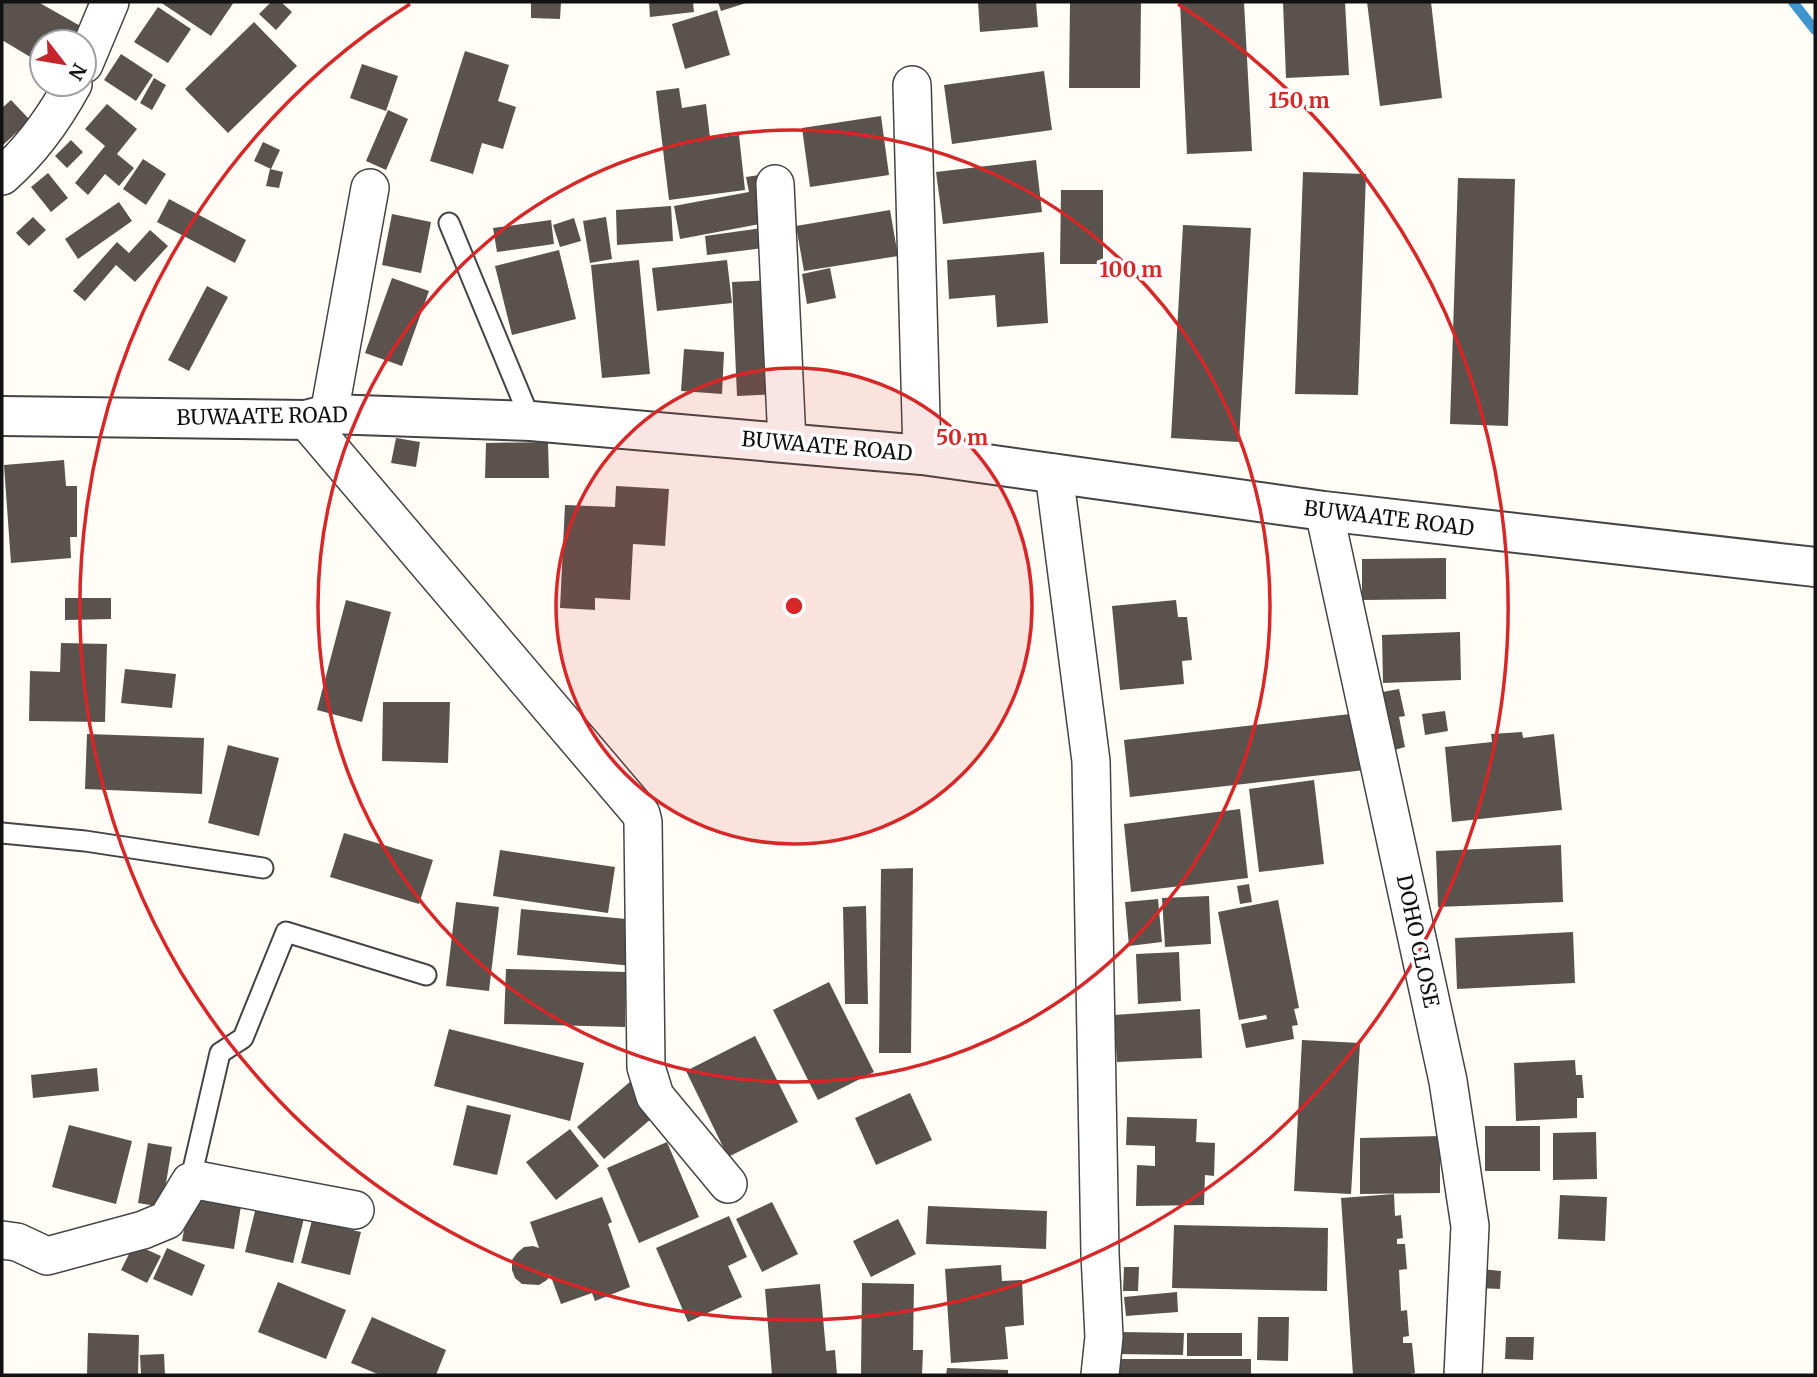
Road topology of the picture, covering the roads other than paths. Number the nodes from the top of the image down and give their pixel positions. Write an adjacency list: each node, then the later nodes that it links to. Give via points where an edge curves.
1 (110, 2): 2 (street)
2 (98, 31)
3 (912, 85): 13 (street)
4 (65, 98): 5 (street, via 39,136)
5 (2, 176)
6 (775, 184): 12 (street)
7 (370, 188): 10 (street)
8 (449, 223): 11 (lane)
9 (2, 416): 10 (street, BUWAATE ROAD)
10 (317, 417): 11 (street, BUWAATE ROAD); 21 (street, via 641,814 647,1074 655,1096)
11 (531, 421): 12 (street, BUWAATE ROAD)
12 (787, 442): 13 (street, BUWAATE ROAD)
13 (922, 455): 14 (street, BUWAATE ROAD)
14 (1054, 473): 15 (street, BUWAATE ROAD); 24 (street, via 1091,761 1104,1337)
15 (1324, 511): 16 (street, BUWAATE ROAD); 25 (street, DOHO CLOSE, via 1448,1082 1470,1226)
16 (1815, 567)
17 (2, 833): 18 (lane)
18 (263, 868)
19 (426, 975): 20 (lane, via 286,932 243,1038 220,1053)
20 (190, 1182): 22 (street); 23 (street, via 167,1220 142,1230 47,1255)
21 (728, 1184)
22 (355, 1210)
23 (2, 1240)
24 (1100, 1375)
25 (1463, 1375)

